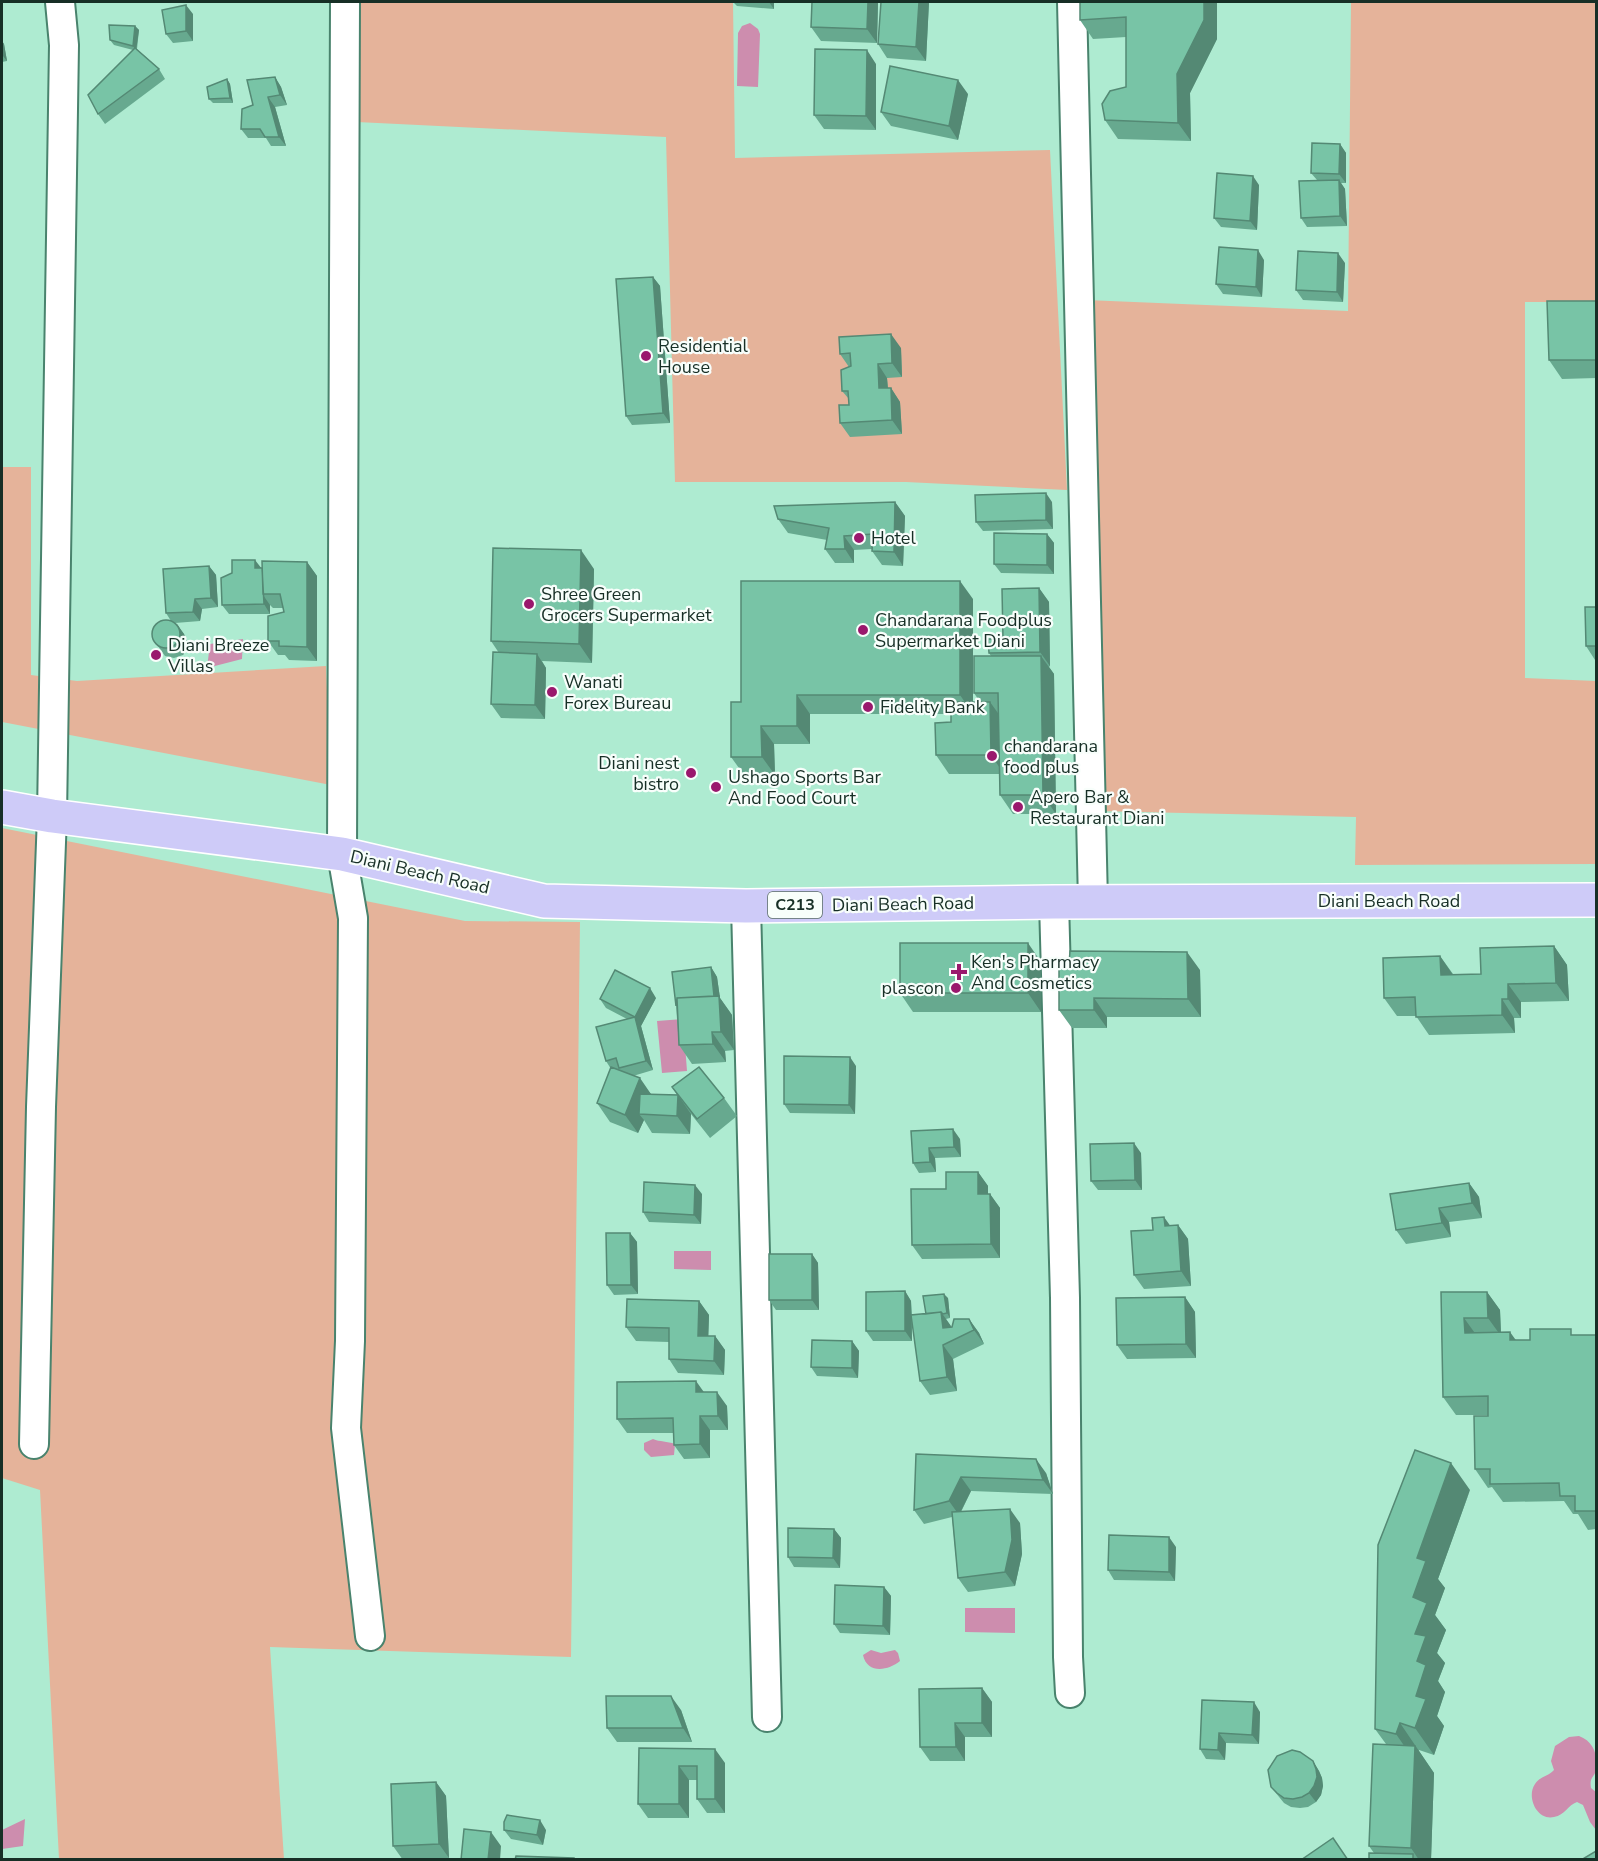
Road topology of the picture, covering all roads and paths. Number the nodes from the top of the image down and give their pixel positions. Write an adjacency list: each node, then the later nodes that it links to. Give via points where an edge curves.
1 (60, 2): 5 (street, via 64,45)
2 (345, 2): 6 (street)
3 (1072, 2): 9 (street)
4 (2, 807): 5 (main road, Diani Beach Road / C213)
5 (52, 816): 6 (main road, Diani Beach Road / C213); 11 (street)
6 (342, 854): 10 (main road, Diani Beach Road / C213, via 544,901); 12 (street, via 353,918 346,1428)
7 (1596, 900): 9 (main road, Diani Beach Road / C213)
8 (1054, 902): 9 (main road, Diani Beach Road / C213); 10 (main road, Diani Beach Road / C213); 13 (street)
9 (1092, 902)
10 (746, 906): 14 (street)
11 (34, 1444)
12 (370, 1636)
13 (1070, 1693)
14 (767, 1718)

